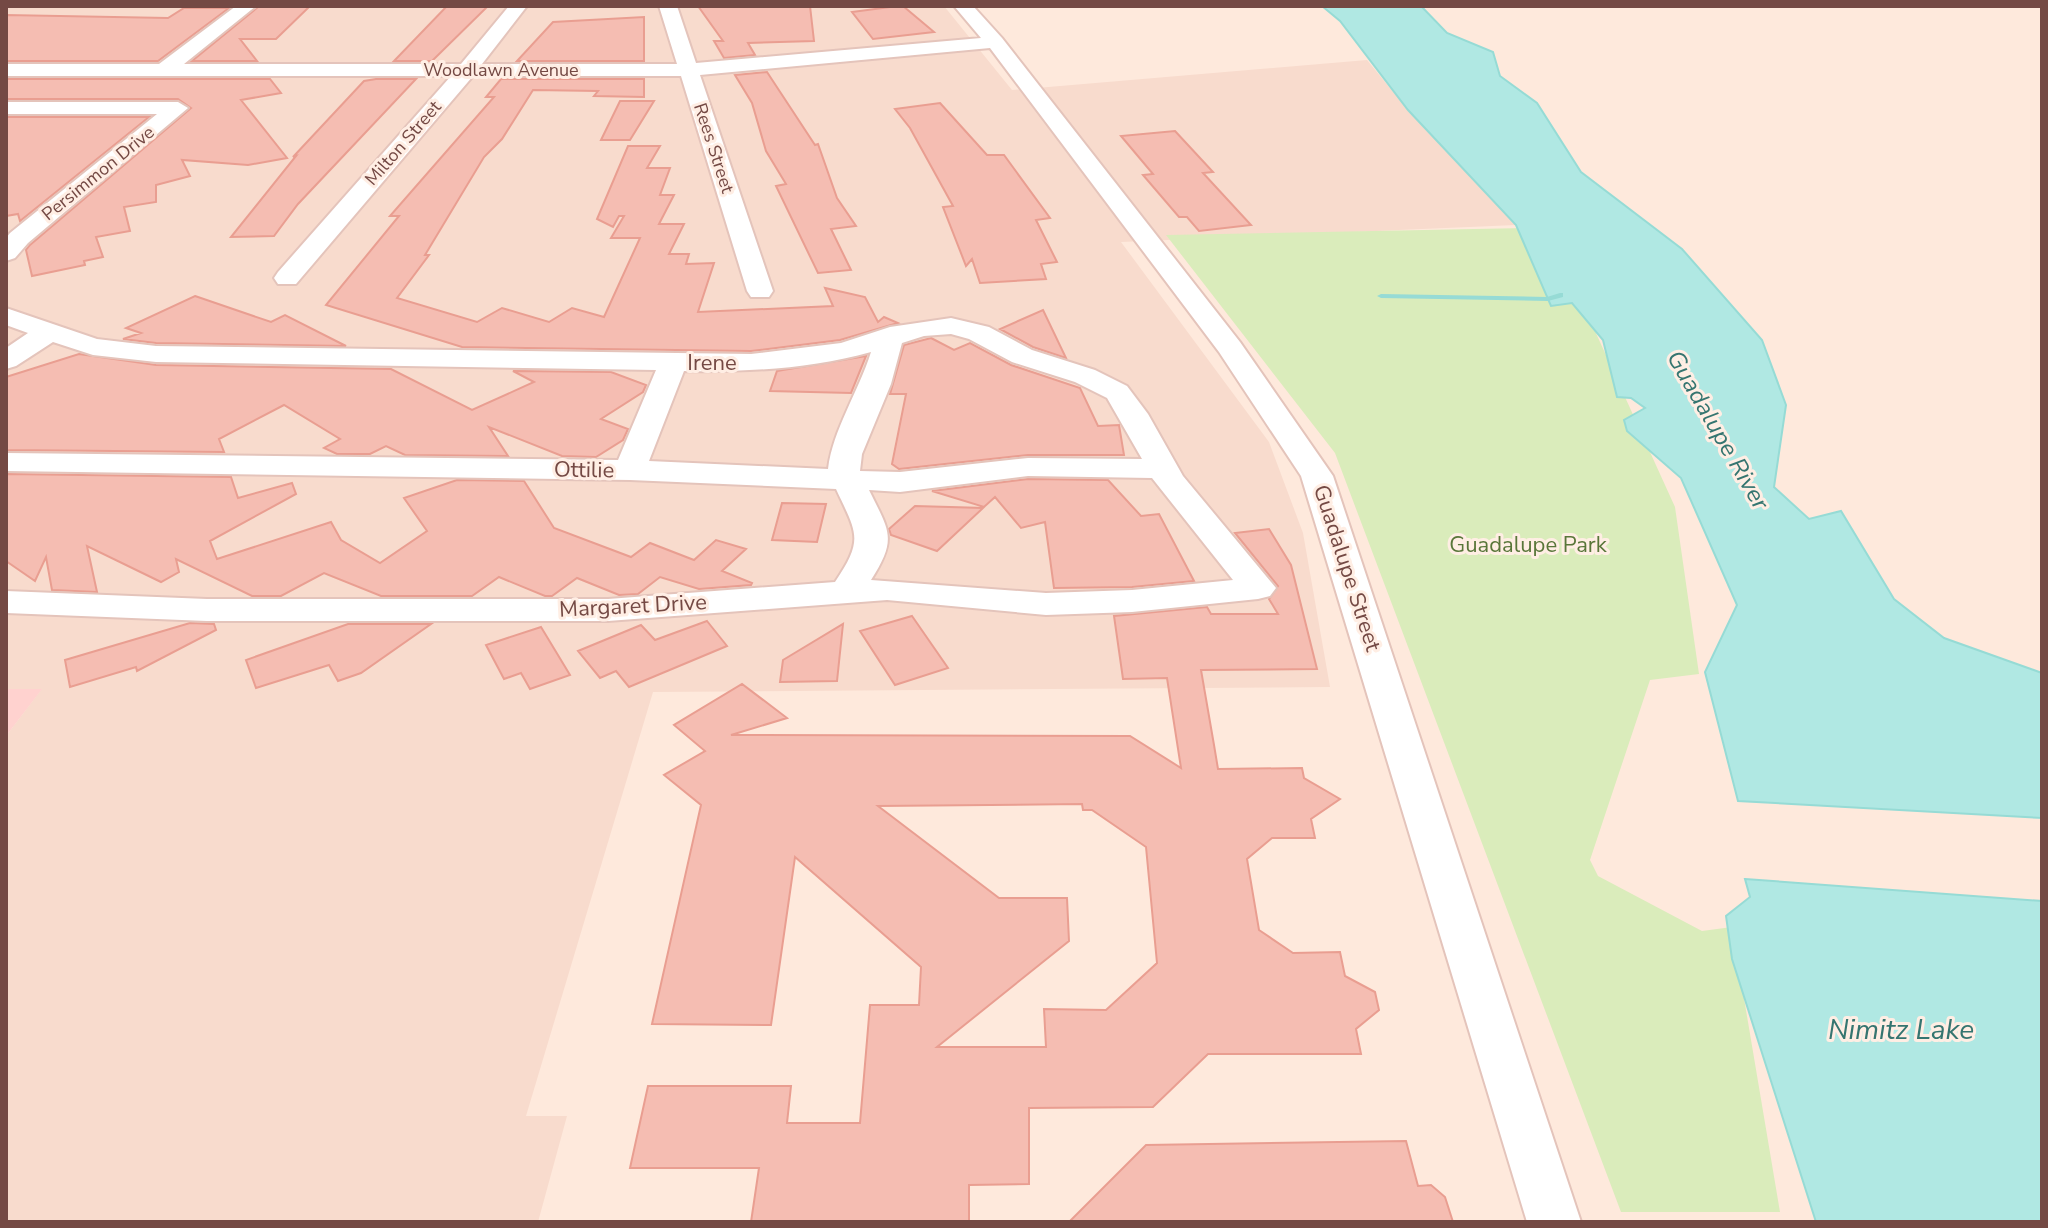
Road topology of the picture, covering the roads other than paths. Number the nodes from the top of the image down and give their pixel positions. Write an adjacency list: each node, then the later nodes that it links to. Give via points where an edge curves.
1 (247, 6): 6 (street)
2 (518, 6): 8 (street, Milton Street)
3 (668, 6): 9 (street, Rees Street)
4 (963, 6): 5 (street, Guadalupe Street)
5 (995, 42): 9 (street, Woodlawn Avenue); 26 (street, Guadalupe Street, via 1230,348 1317,476)
6 (165, 69): 7 (street, Woodlawn Avenue); 8 (street, Woodlawn Avenue)
7 (6, 70)
8 (467, 70): 9 (street, Woodlawn Avenue); 12 (street, Milton Street)
9 (689, 70): 13 (street, Rees Street)
10 (6, 108): 11 (street, Persimmon Drive, via 178,108)
11 (10, 243)
12 (287, 278)
13 (760, 291)
14 (6, 316): 15 (street, Irene)
15 (48, 333): 17 (street); 18 (street, Irene, via 93,347 156,354)
16 (890, 335): 18 (street, Irene, via 843,351 774,360); 20 (street, Irene, via 951,326 1085,376 1117,392); 22 (street, via 846,454)
17 (6, 360)
18 (673, 363): 21 (street)
19 (6, 462): 21 (street, Ottilie)
20 (1162, 469): 22 (street, Ottilie, via 1028,467 900,482); 23 (street, Irene)
21 (630, 470): 22 (street, Ottilie)
22 (848, 479): 24 (street, via 872,530 870,555)
23 (1258, 588): 24 (street, Margaret Drive, via 1046,604 887,589)
24 (845, 593): 25 (street, Margaret Drive, via 608,610 207,610)
25 (6, 602)
26 (1554, 1222)

